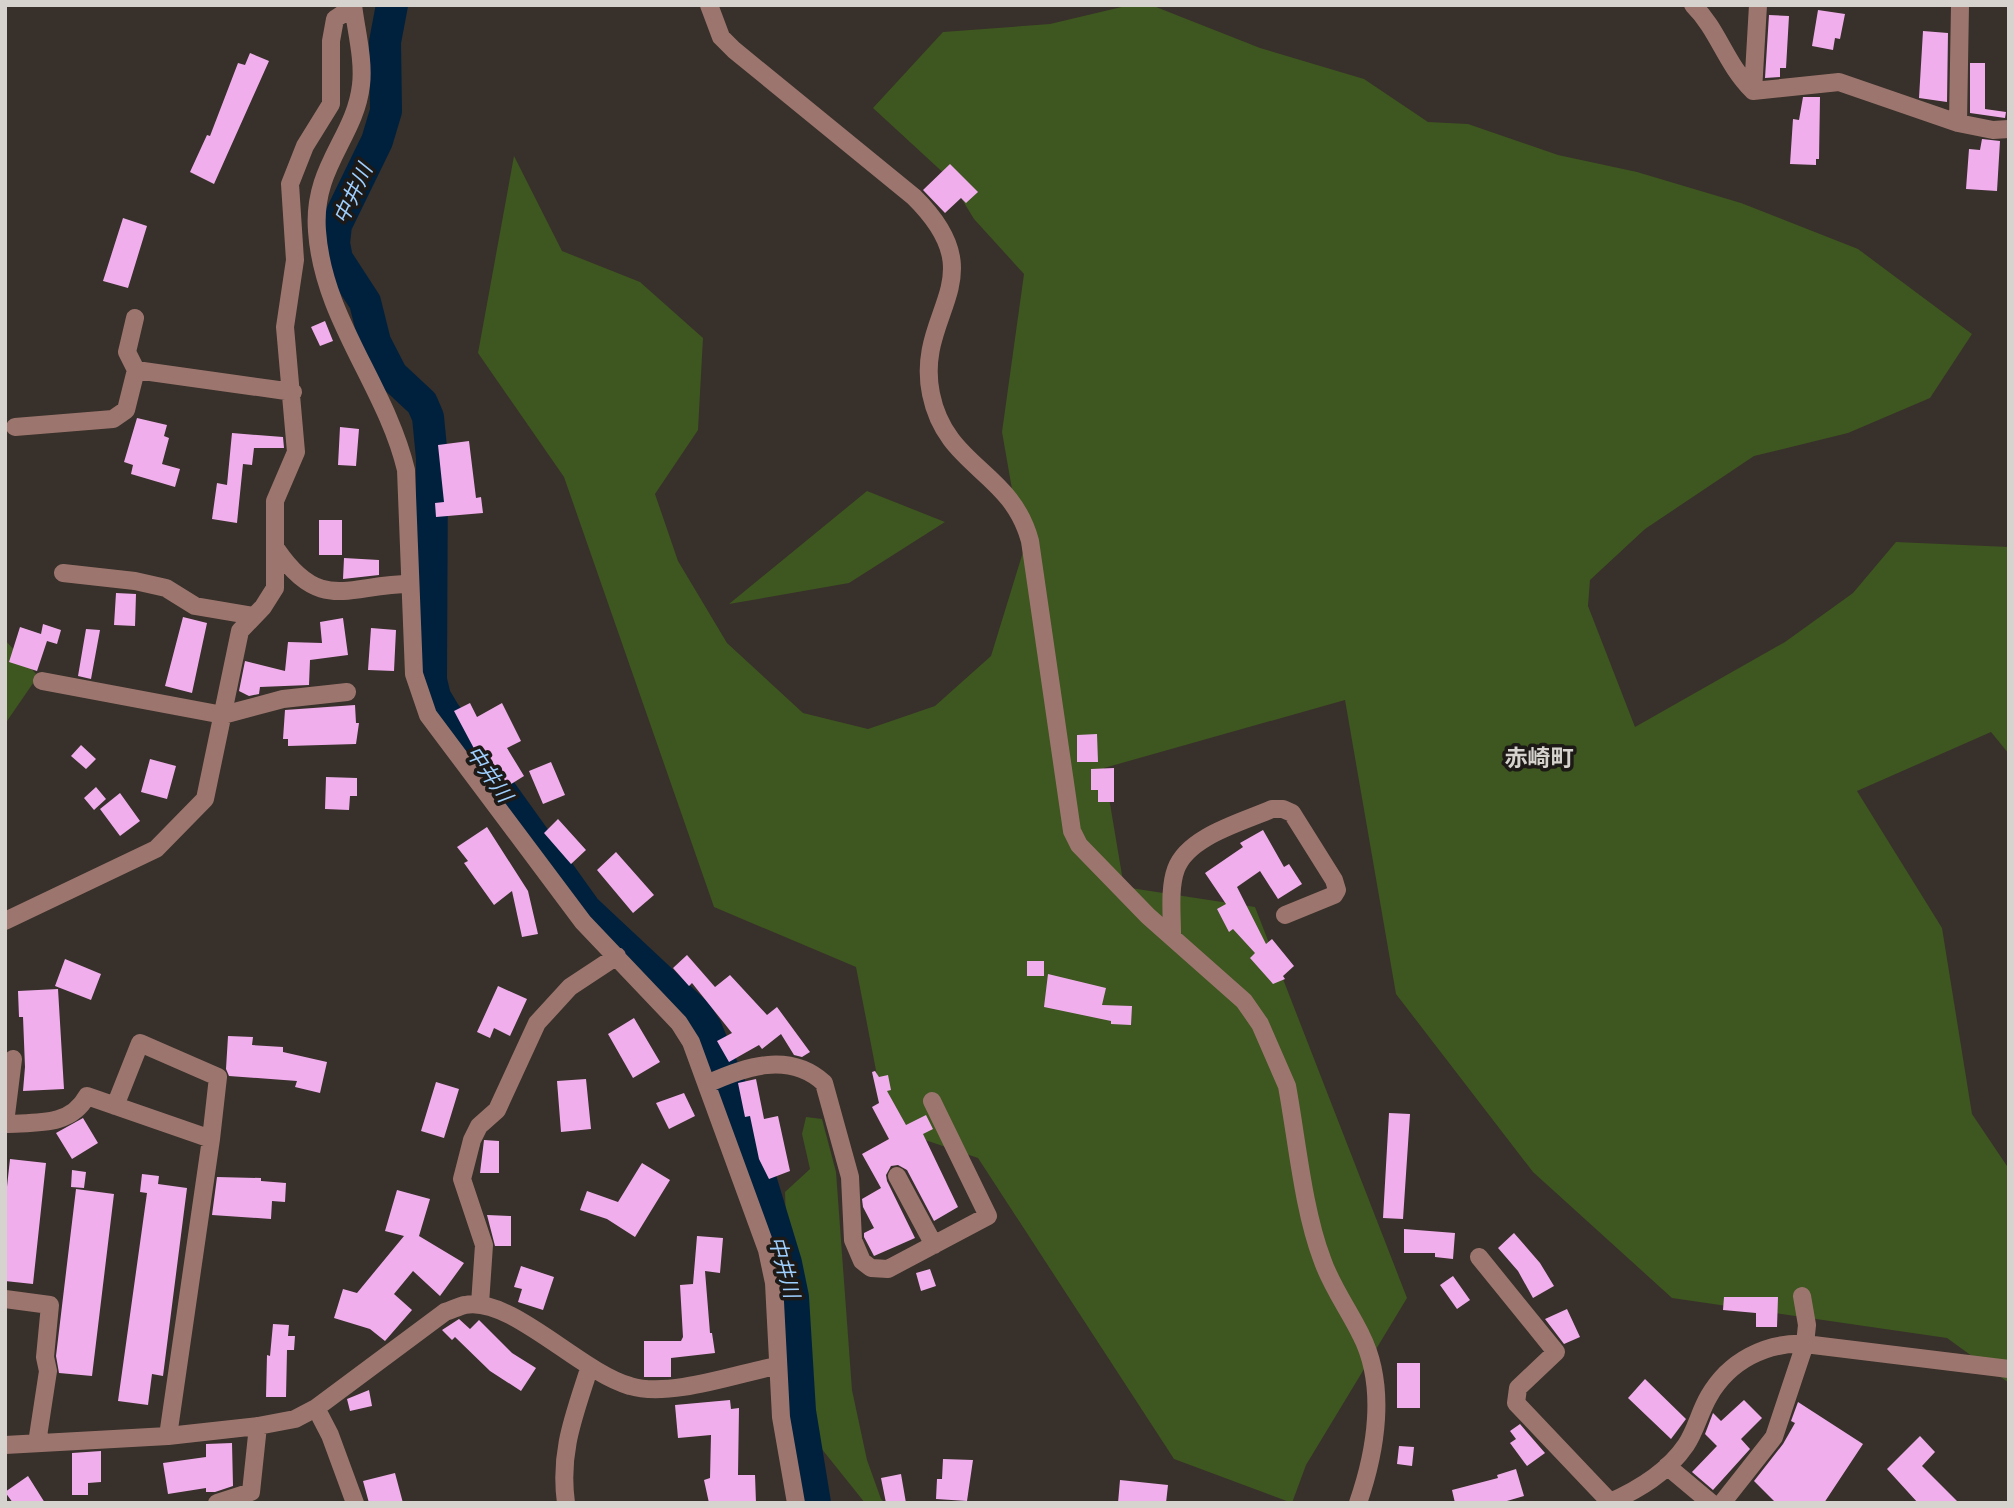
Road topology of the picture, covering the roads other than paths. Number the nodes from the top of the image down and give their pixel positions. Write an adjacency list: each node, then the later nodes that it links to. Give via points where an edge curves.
1 (709, 5): 22 (street, via 721,37 734,50 914,197 933,215 948,240 951,290 928,362 940,425 957,450 1006,492 1023,517 1072,831 1094,860)
2 (1693, 5): 6 (street, via 1705,17 1734,73)
3 (1758, 5): 6 (street)
4 (1960, 5): 7 (street)
5 (353, 6): 11 (street, via 335,19 331,104 305,146 290,184 295,260 285,327); 15 (street, via 361,85 321,182 317,232 330,299 400,447 406,470)
6 (1752, 91): 7 (street, via 1839,82)
7 (1958, 123): 8 (street)
8 (2009, 129)
9 (135, 318): 10 (street, via 127,352)
10 (136, 370): 11 (street); 12 (street, via 126,410 113,419)
11 (293, 392): 13 (street, via 296,452 275,500)
12 (15, 427)
13 (276, 550): 15 (street, via 299,578 333,591); 16 (street, via 275,588)
14 (63, 573): 16 (street, via 135,581 166,588 195,606)
15 (410, 584): 23 (street, via 414,674 428,715 583,922)
16 (254, 616): 19 (street, via 240,631)
17 (43, 681): 19 (street)
18 (347, 692): 19 (street, via 283,699)
19 (223, 715): 21 (street, via 205,799 156,849)
20 (1285, 915): 22 (street, via 1337,890 1292,813 1272,809 1199,842 1182,857 1173,884)
21 (5, 921)
22 (1172, 935): 52 (street, via 1244,1002 1261,1024 1287,1086 1322,1259 1363,1338 1372,1366 1376,1430)
23 (617, 956): 25 (street, via 679,1023); 35 (street, via 570,987 537,1023 497,1111 472,1140 461,1179 484,1245)
24 (13, 1059): 28 (street)
25 (710, 1083): 31 (street, via 765,1063 807,1072 824,1083 844,1148 853,1240 862,1261 871,1268 888,1269); 37 (street, via 767,1250 775,1294)
26 (932, 1101): 31 (street, via 988,1216)
27 (115, 1106): 28 (street, via 87,1096 65,1119); 29 (street); 29 (street, via 140,1044 218,1077)
28 (5, 1124)
29 (211, 1139): 42 (street)
30 (897, 1176): 31 (street)
31 (934, 1245)
32 (1479, 1257): 47 (street, via 1556,1352 1518,1388 1516,1403)
33 (1802, 1296): 36 (street)
34 (5, 1298): 43 (street, via 50,1305 48,1371)
35 (480, 1304): 38 (street, via 501,1309); 40 (street, via 446,1312)
36 (1805, 1344): 39 (street); 45 (street, via 1765,1348 1727,1374 1710,1394 1686,1444); 54 (street, via 1774,1437)
37 (776, 1366): 38 (street, via 650,1391); 51 (street)
38 (589, 1369): 50 (street, via 564,1450)
39 (2009, 1369)
40 (316, 1408): 41 (street, via 295,1419); 49 (street)
41 (258, 1426): 42 (street); 46 (street)
42 (168, 1436): 43 (street)
43 (37, 1443): 44 (street)
44 (5, 1445)
45 (1667, 1466): 47 (street, via 1646,1484); 53 (street)
46 (252, 1497): 48 (street)
47 (1612, 1502)
48 (217, 1503)
49 (355, 1503)
50 (566, 1503)
51 (796, 1503)
52 (1358, 1503)
53 (1711, 1503)
54 (1722, 1503)

